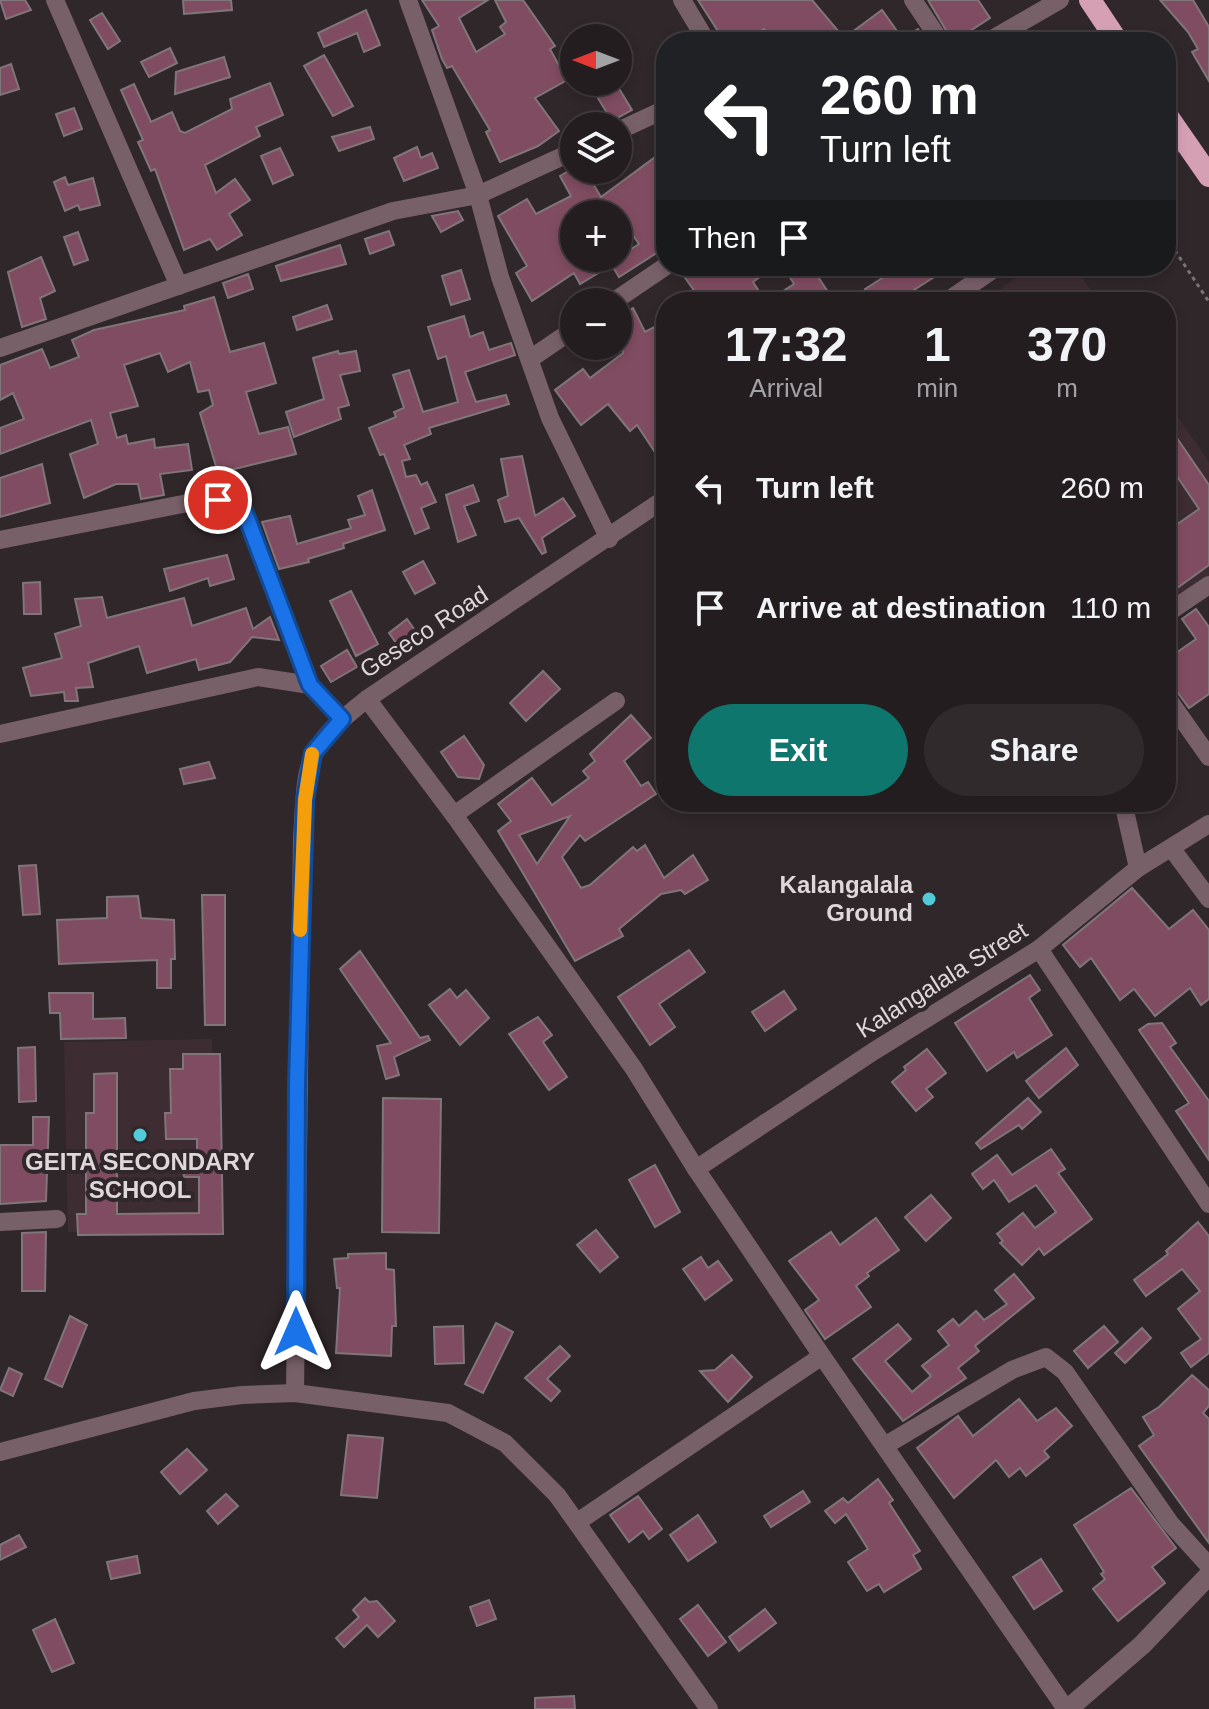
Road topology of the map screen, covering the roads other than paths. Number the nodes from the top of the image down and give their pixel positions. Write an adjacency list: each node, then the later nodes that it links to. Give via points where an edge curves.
1 (55, 0): 19 (street)
2 (408, 0): 16 (street)
3 (682, 0): 7 (street)
4 (913, 0): 8 (street)
5 (1060, 0): 9 (street)
6 (1090, 0): 10 (highway)
7 (701, 32)
8 (934, 32)
9 (1004, 32)
10 (1111, 32)
11 (656, 113): 12 (street)
12 (632, 125)
13 (1176, 146): 15 (highway)
14 (560, 157): 16 (street)
15 (1209, 176)
16 (478, 195): 19 (street, via 393,211); 24 (street)
17 (656, 273): 20 (street)
18 (984, 276): 21 (street)
19 (179, 286): 23 (street)
20 (632, 289)
21 (960, 292)
22 (560, 339): 24 (street)
23 (0, 348)
24 (530, 359): 26 (street, via 550,418)
25 (656, 505): 26 (street, Geseco Road)
26 (609, 539): 31 (street, Geseco Road)
27 (0, 540): 30 (street, via 198,501 234,504 245,513)
28 (1209, 585): 29 (street)
29 (1176, 607)
30 (310, 685): 34 (street); 35 (street, via 258,677)
31 (367, 699): 34 (street, Geseco Road); 38 (street)
32 (616, 701): 38 (street)
33 (1176, 710): 36 (street)
34 (342, 719): 49 (street, Geseco Road, via 313,753 305,800)
35 (0, 734)
36 (1209, 757)
37 (1125, 812): 41 (street)
38 (454, 815): 44 (street, via 634,1069)
39 (1209, 824): 40 (street, Kalangalala Street)
40 (1172, 849): 41 (street, Kalangalala Street); 42 (street)
41 (1138, 868): 43 (street, Kalangalala Street)
42 (1209, 899)
43 (1039, 949): 44 (street, Kalangalala Street); 45 (street)
44 (696, 1169): 48 (street)
45 (1209, 1204)
46 (57, 1219): 47 (street)
47 (0, 1222)
48 (822, 1356): 50 (street); 52 (street)
49 (295, 1393): 51 (street, via 194,1401); 52 (street, via 448,1413 479,1427 531,1466)
50 (886, 1445): 53 (street, via 1012,1370 1046,1357 1065,1372 1170,1523); 56 (street)
51 (0, 1452)
52 (579, 1521): 55 (street)
53 (1209, 1566)
54 (1209, 1575): 56 (street, via 1142,1645)
55 (709, 1709)
56 (1067, 1709)

